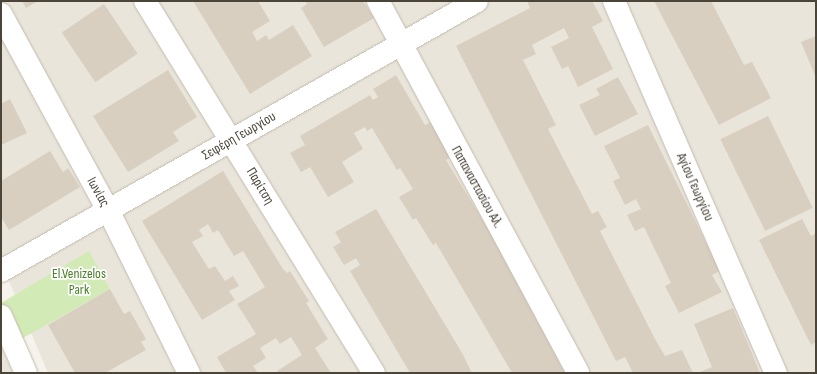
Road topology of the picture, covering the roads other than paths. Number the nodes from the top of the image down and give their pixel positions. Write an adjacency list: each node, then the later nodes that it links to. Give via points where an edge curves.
1 (145, 1): 7 (street, Παρίτση)
2 (378, 1): 6 (street, Παπαναστασίου Αλ.)
3 (477, 1): 6 (street, Σεφέρη Γεωργίου)
4 (614, 1): 15 (street, Αγίου Γεωργίου)
5 (1, 14): 8 (street, Ιωνίας)
6 (401, 46): 7 (street, Σεφέρη Γεωργίου); 14 (street, Παπαναστασίου Αλ.)
7 (232, 140): 8 (street, Σεφέρη Γεωργίου); 13 (street, Παρίτση)
8 (109, 212): 9 (street, Σεφέρη Γεωργίου); 12 (street, Ιωνίας)
9 (1, 271)
10 (1, 316): 11 (street)
11 (26, 373)
12 (190, 373)
13 (374, 373)
14 (578, 373)
15 (776, 373)

